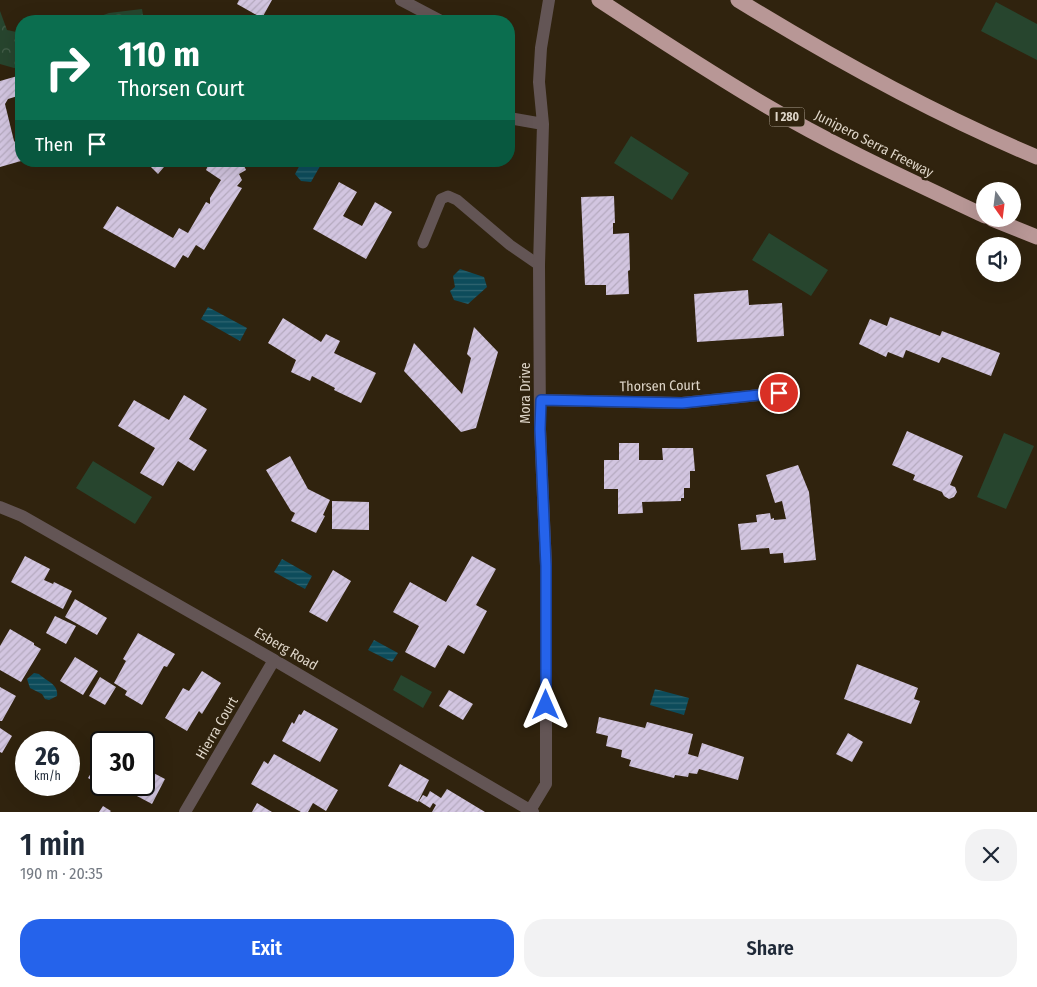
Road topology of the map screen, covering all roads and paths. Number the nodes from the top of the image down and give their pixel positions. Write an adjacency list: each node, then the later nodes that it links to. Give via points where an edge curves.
1 (401, 0): 5 (street)
2 (548, 0): 7 (street, Mora Drive, via 540,48)
3 (599, 0): 9 (highway, Junipero Serra Freeway / I 280, via 766,106 876,165)
4 (738, 0): 8 (highway, via 804,41 914,100)
5 (430, 15)
6 (515, 119): 7 (street)
7 (543, 124): 13 (street, Mora Drive)
8 (1037, 157)
9 (976, 212)
10 (1014, 228): 11 (highway)
11 (1037, 237)
12 (423, 243): 13 (lane, via 441,199 448,196)
13 (539, 265): 15 (street, Mora Drive)
14 (779, 393): 15 (street, Thorsen Court, via 682,403)
15 (541, 400): 18 (street, Mora Drive, via 546,566 546,784)
16 (0, 507): 17 (street, Esberg Road, via 22,516)
17 (274, 660): 18 (street, Esberg Road); 19 (street, Hierra Court)
18 (531, 811)
19 (185, 812)

